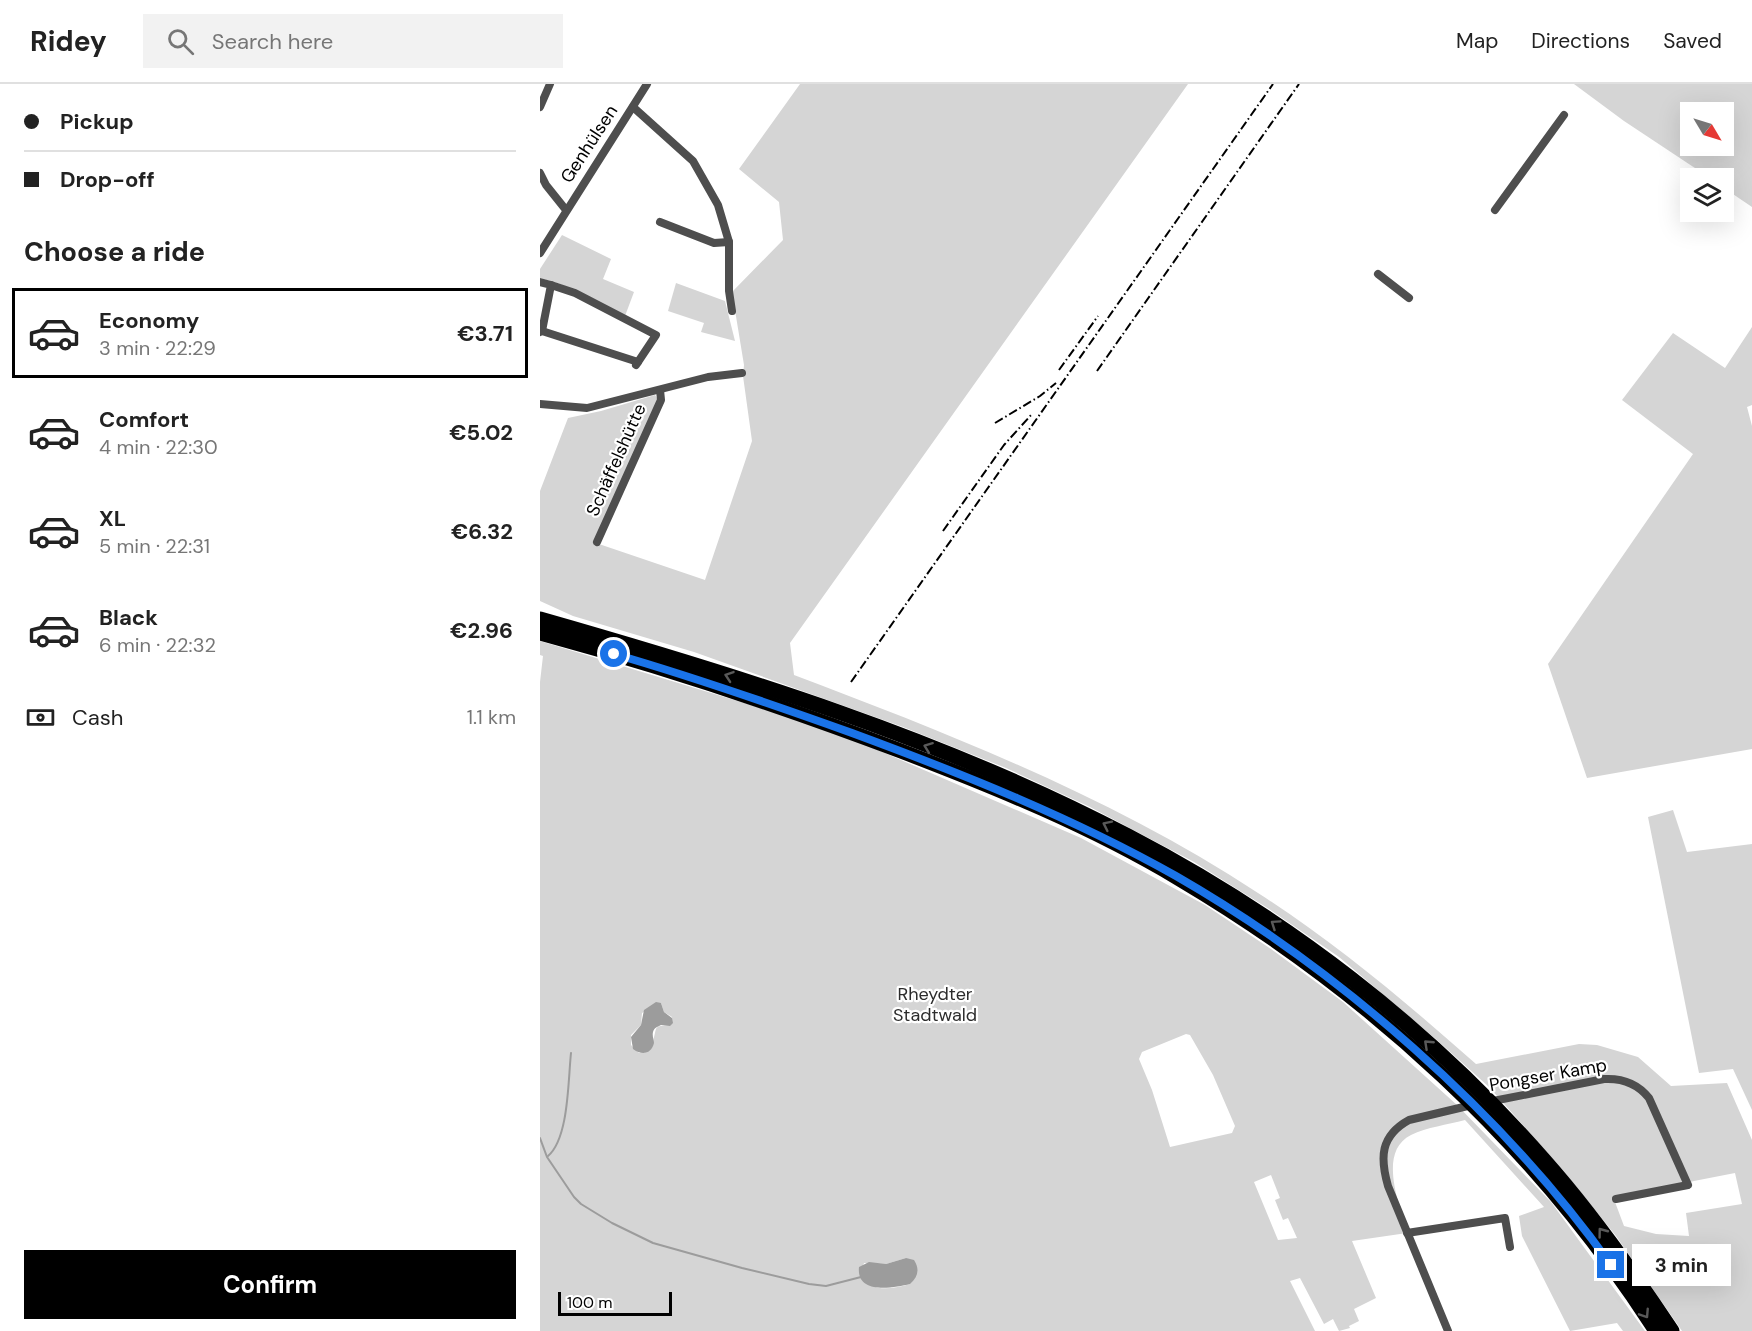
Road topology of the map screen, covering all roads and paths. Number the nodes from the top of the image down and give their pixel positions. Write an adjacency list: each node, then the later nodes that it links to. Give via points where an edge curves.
1 (550, 84): 3 (street)
2 (647, 84): 4 (street, Genhülsen)
3 (540, 107)
4 (633, 107): 7 (street, Genhülsen); 10 (street, via 693,161 718,205)
5 (1564, 116): 8 (street)
6 (540, 173): 7 (street)
7 (566, 210): 11 (street, Genhülsen)
8 (1494, 210)
9 (660, 222): 10 (street, via 714,243)
10 (729, 242): 16 (street)
11 (540, 253)
12 (1378, 274): 15 (street)
13 (540, 282): 14 (street)
14 (551, 285): 17 (street); 17 (street, via 575,293 656,335 637,363)
15 (1409, 298)
16 (732, 311)
17 (541, 331)
18 (742, 373): 19 (street, Schäffelshütte)
19 (660, 390): 20 (street, Schäffelshütte, via 587,408); 21 (street, Schäffelshütte, via 661,400)
20 (540, 404)
21 (597, 542)
22 (540, 610): 25 (highway)
23 (540, 619): 25 (highway)
24 (540, 633): 26 (highway, via 700,681 848,732 1030,803 1102,838 1175,876 1270,936)
25 (619, 642): 26 (highway, one-way to 25, via 1414,1031 1311,948 1255,910 1128,836 991,773 862,722 702,666)
26 (1464, 1087): 31 (highway, one-way to 31, via 1489,1122 1577,1220); 32 (highway, one-way to 26, via 1545,1160 1509,1122)
27 (1616, 1199): 28 (street, Pongser Kamp, via 1688,1185 1647,1095 1631,1083 1614,1079 1459,1107 1402,1124 1386,1143 1383,1168)
28 (1407, 1233): 29 (street, via 1505,1218); 30 (street, Pongser Kamp)
29 (1510, 1247)
30 (1448, 1331)
31 (1656, 1331)
32 (1672, 1331)

